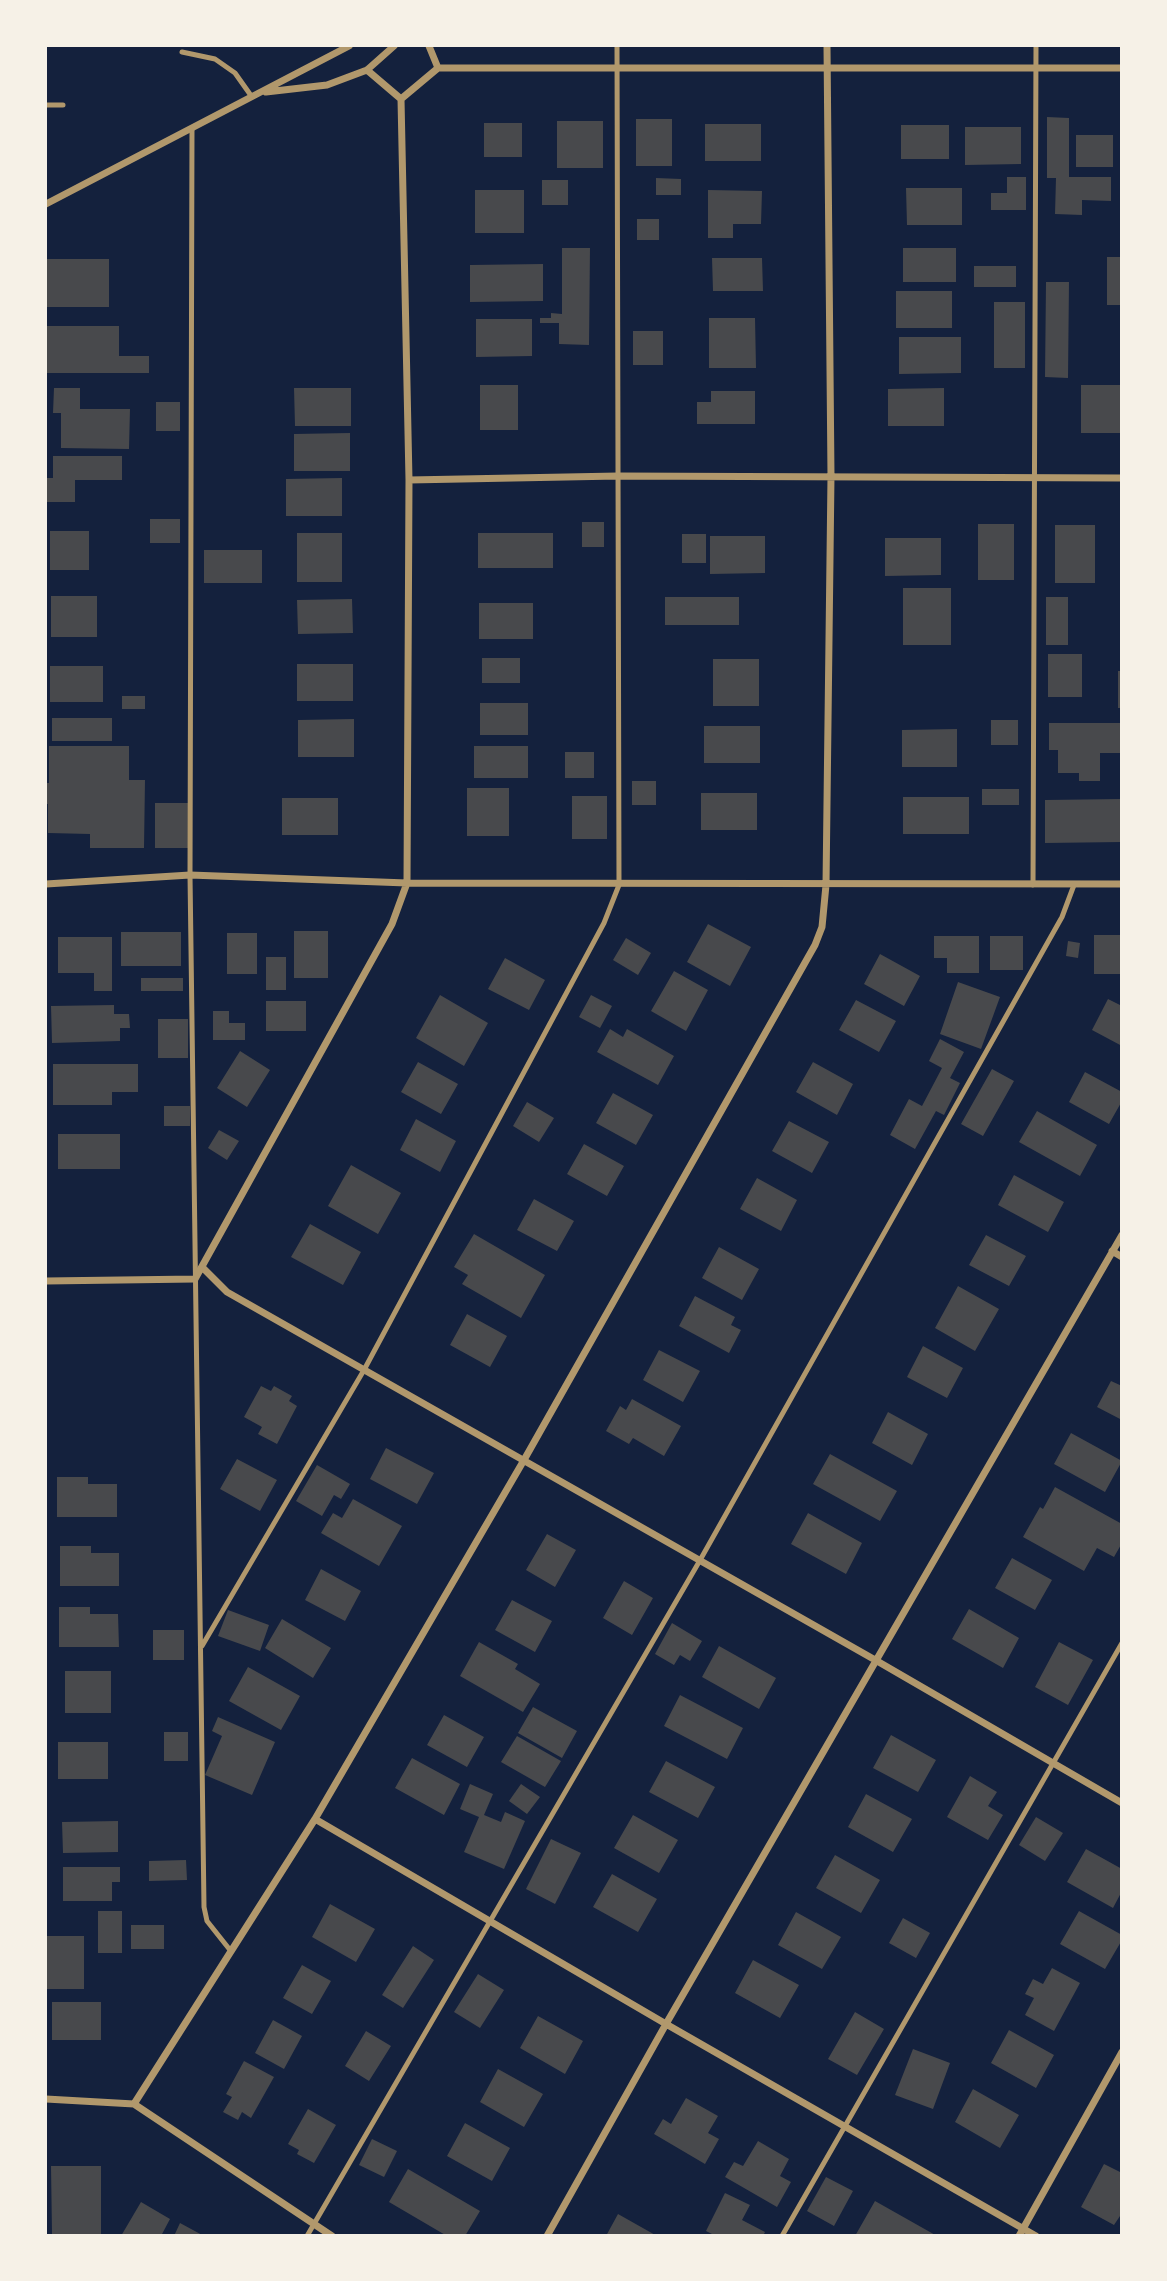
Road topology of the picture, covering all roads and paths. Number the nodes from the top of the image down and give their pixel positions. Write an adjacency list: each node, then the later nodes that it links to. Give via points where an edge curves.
1 (349, 46): 14 (street)
2 (394, 46): 13 (street)
3 (429, 46): 10 (street)
4 (617, 46): 11 (lane)
5 (827, 46): 8 (street)
6 (1035, 46): 9 (lane)
7 (182, 52): 15 (lane, via 215,59 235,73)
8 (827, 67): 9 (street); 11 (street); 22 (street)
9 (1035, 67): 12 (street); 24 (lane)
10 (438, 68): 11 (street); 16 (street)
11 (617, 68): 21 (lane)
12 (1122, 68)
13 (367, 70): 14 (street, via 327,85); 16 (street)
14 (261, 93): 15 (street)
15 (252, 97): 19 (street)
16 (401, 100): 25 (street)
17 (46, 105): 18 (lane)
18 (64, 105)
19 (192, 128): 20 (street); 26 (lane)
20 (46, 204)
21 (618, 476): 22 (street); 25 (street); 30 (lane)
22 (831, 476): 24 (street); 31 (street)
23 (1122, 478): 24 (street)
24 (1035, 479): 32 (lane)
25 (409, 480): 27 (street)
26 (190, 875): 27 (street); 28 (street); 38 (lane)
27 (407, 883): 30 (street); 37 (street, via 392,924)
28 (46, 884)
29 (1122, 884): 33 (street)
30 (619, 885): 31 (street); 40 (lane, via 604,923)
31 (826, 885): 32 (street); 41 (street, via 822,927 815,945)
32 (1033, 885): 33 (street)
33 (1074, 885): 42 (lane, via 1062,917)
34 (1122, 1235): 35 (street)
35 (1112, 1251): 36 (street); 45 (street)
36 (1122, 1257)
37 (202, 1267): 38 (street); 40 (street, via 227,1292)
38 (195, 1279): 39 (street); 44 (lane)
39 (46, 1281)
40 (364, 1370): 41 (street); 44 (lane)
41 (524, 1460): 42 (street); 48 (street)
42 (699, 1562): 45 (street); 49 (lane)
43 (1122, 1643): 46 (lane)
44 (201, 1647): 50 (lane, via 204,1907 207,1921)
45 (877, 1661): 46 (street); 51 (street)
46 (1052, 1763): 47 (street); 55 (lane)
47 (1122, 1803)
48 (315, 1819): 49 (street); 50 (street)
49 (490, 1921): 51 (street); 56 (lane)
50 (230, 1950): 54 (street)
51 (666, 2024): 55 (street); 60 (street)
52 (1122, 2052): 57 (street)
53 (46, 2099): 54 (street)
54 (134, 2104): 56 (street)
55 (846, 2126): 57 (street); 61 (lane)
56 (313, 2225): 58 (lane); 59 (street)
57 (1021, 2232): 62 (street)
58 (307, 2235)
59 (332, 2235)
60 (547, 2235)
61 (782, 2235)
62 (1036, 2235)

